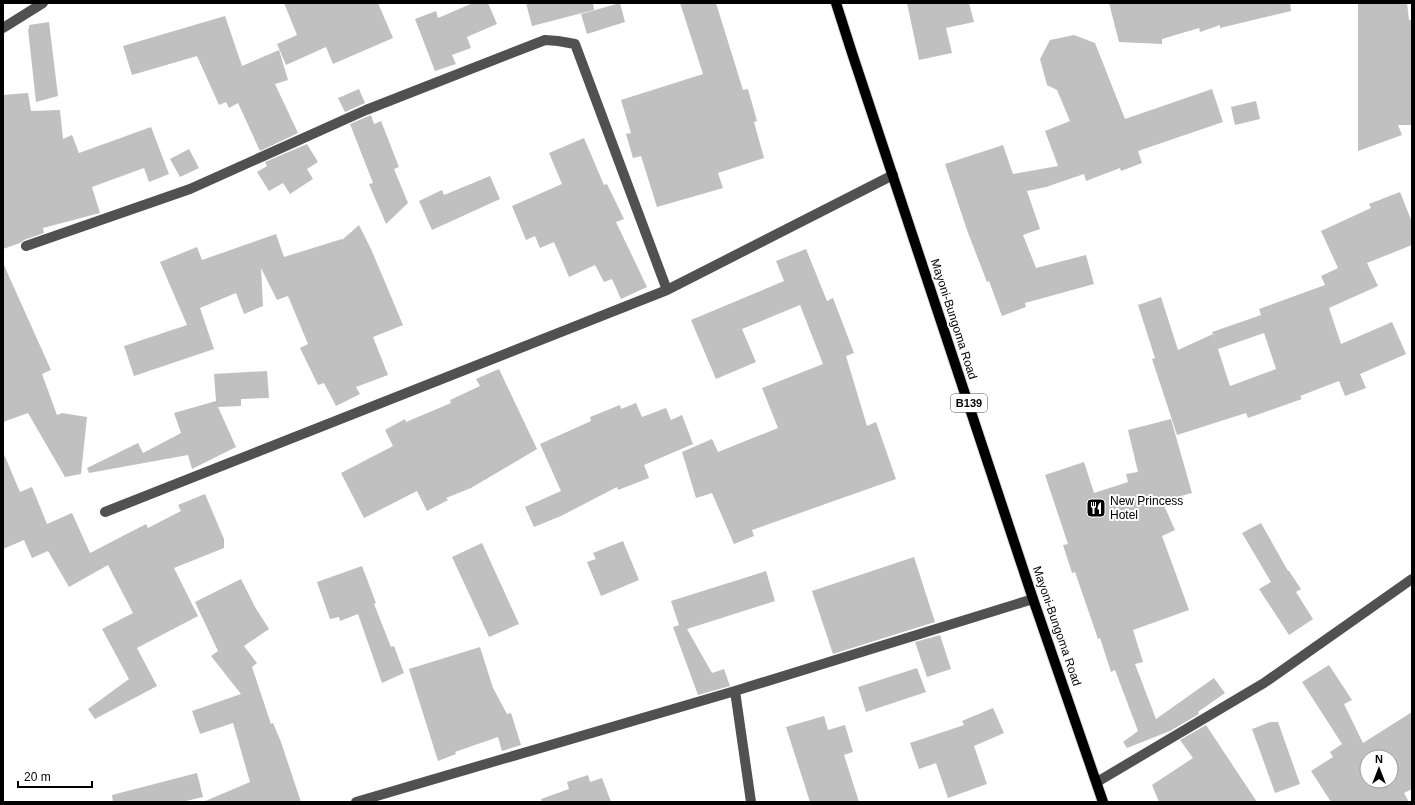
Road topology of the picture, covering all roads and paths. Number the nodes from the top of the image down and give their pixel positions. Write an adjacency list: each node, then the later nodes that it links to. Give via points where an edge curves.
1 (43, 3): 3 (street)
2 (836, 3): 4 (main road, Mayoni-Bungoma Road / B139)
3 (3, 28)
4 (893, 175): 6 (street); 9 (main road, Mayoni-Bungoma Road / B139)
5 (26, 246): 6 (street, via 190,189 366,110 545,40 575,44)
6 (667, 290): 7 (street)
7 (105, 512)
8 (1412, 579): 11 (street, via 1264,683)
9 (1033, 599): 10 (street); 11 (main road, Mayoni-Bungoma Road / B139)
10 (735, 691): 12 (street); 13 (street)
11 (1097, 782): 14 (main road, Mayoni-Bungoma Road / B139)
12 (356, 802)
13 (751, 802)
14 (1103, 802)

